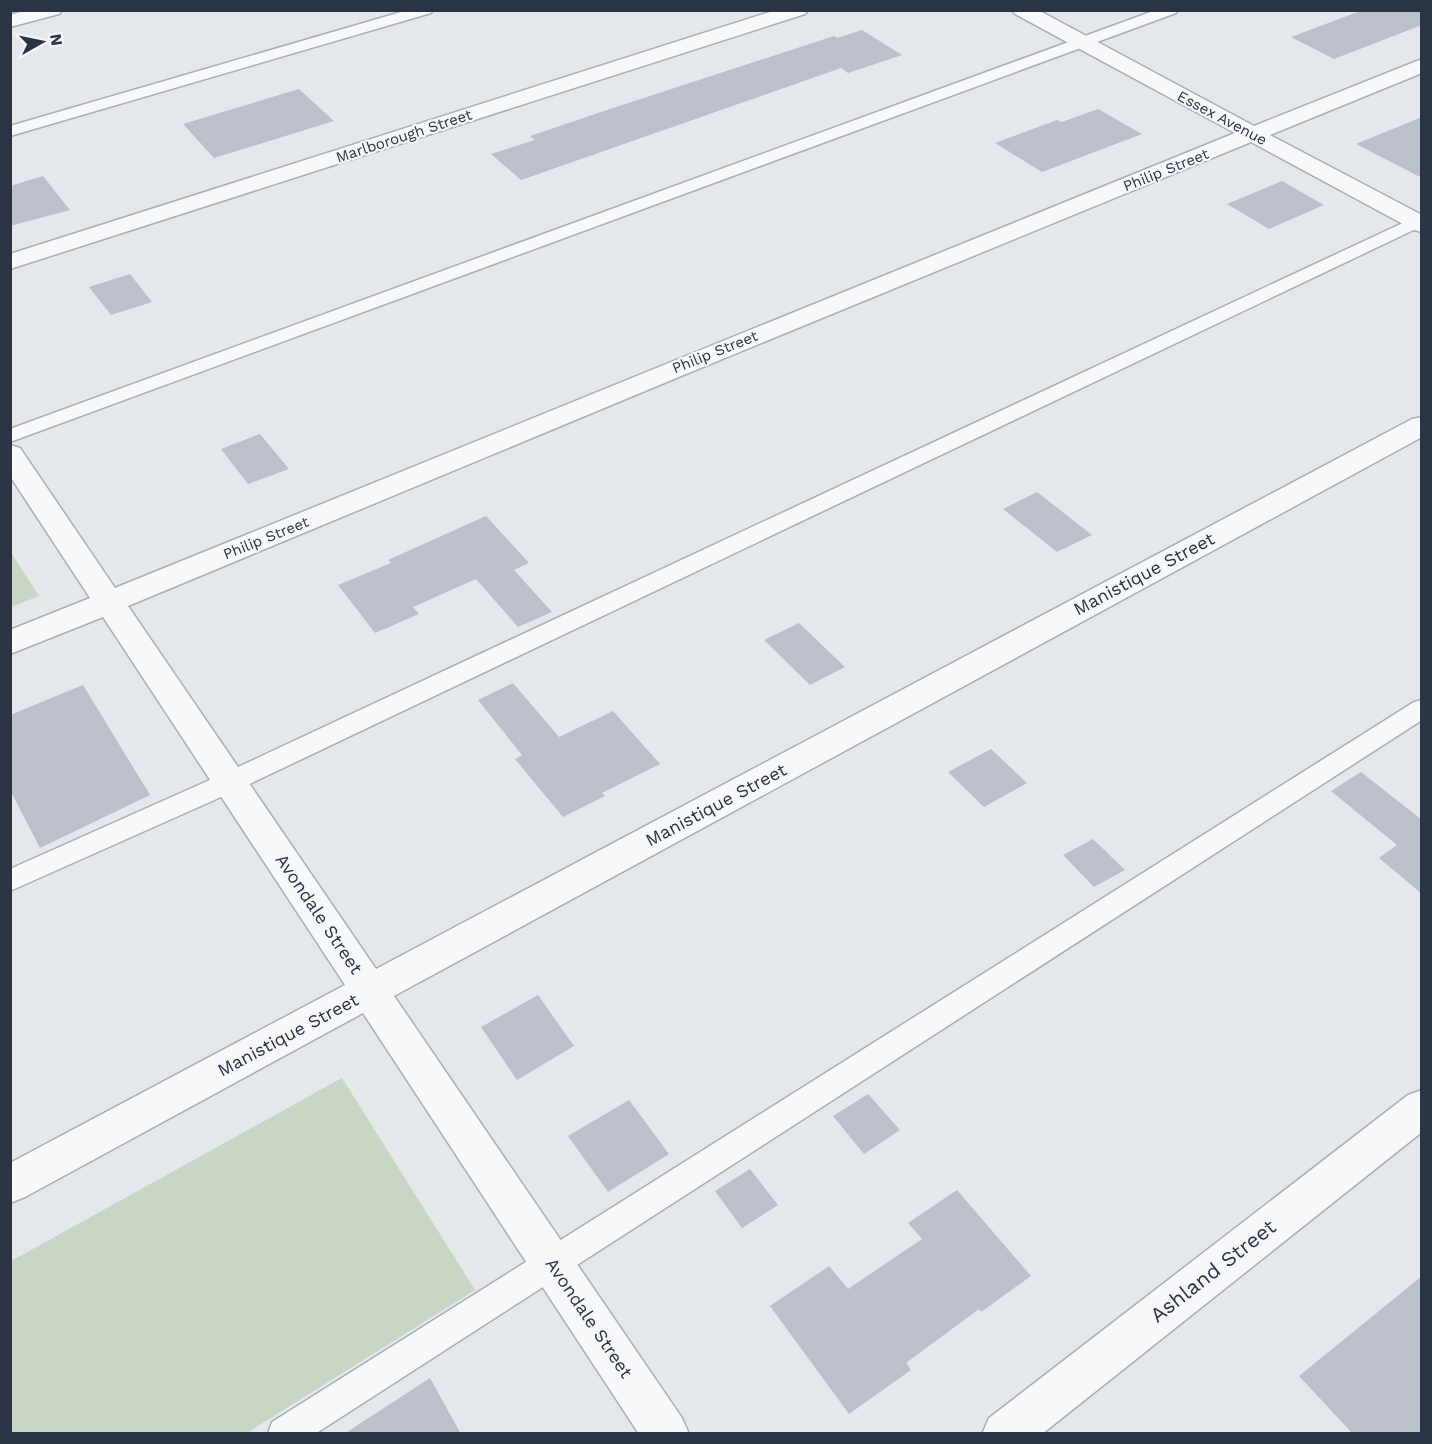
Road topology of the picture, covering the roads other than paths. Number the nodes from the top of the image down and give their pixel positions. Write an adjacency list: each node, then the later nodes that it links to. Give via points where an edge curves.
1 (52, 10): 6 (street)
2 (426, 10): 9 (lane)
3 (798, 10): 12 (street, Marlborough Street)
4 (1022, 10): 7 (street, Essex Avenue)
5 (1171, 10): 7 (lane)
6 (10, 21)
7 (1081, 42): 10 (street, Essex Avenue); 14 (lane)
8 (1422, 65): 10 (street, Philip Street)
9 (10, 131)
10 (1253, 134): 11 (street, Essex Avenue); 16 (street, Philip Street)
11 (1420, 222): 19 (lane)
12 (10, 262)
13 (1422, 425): 21 (street, Manistique Street)
14 (10, 436)
15 (10, 454): 16 (street, Avondale Street)
16 (109, 602): 17 (street, Philip Street); 19 (street, Avondale Street)
17 (10, 642)
18 (1422, 708): 24 (lane)
19 (230, 782): 20 (lane); 21 (street, Avondale Street)
20 (10, 881)
21 (370, 991): 23 (street, Manistique Street); 24 (street, Avondale Street)
22 (1422, 1108): 27 (street, Ashland Street)
23 (10, 1184)
24 (552, 1263): 25 (lane); 26 (street, Avondale Street)
25 (285, 1434)
26 (666, 1434)
27 (1005, 1434)

